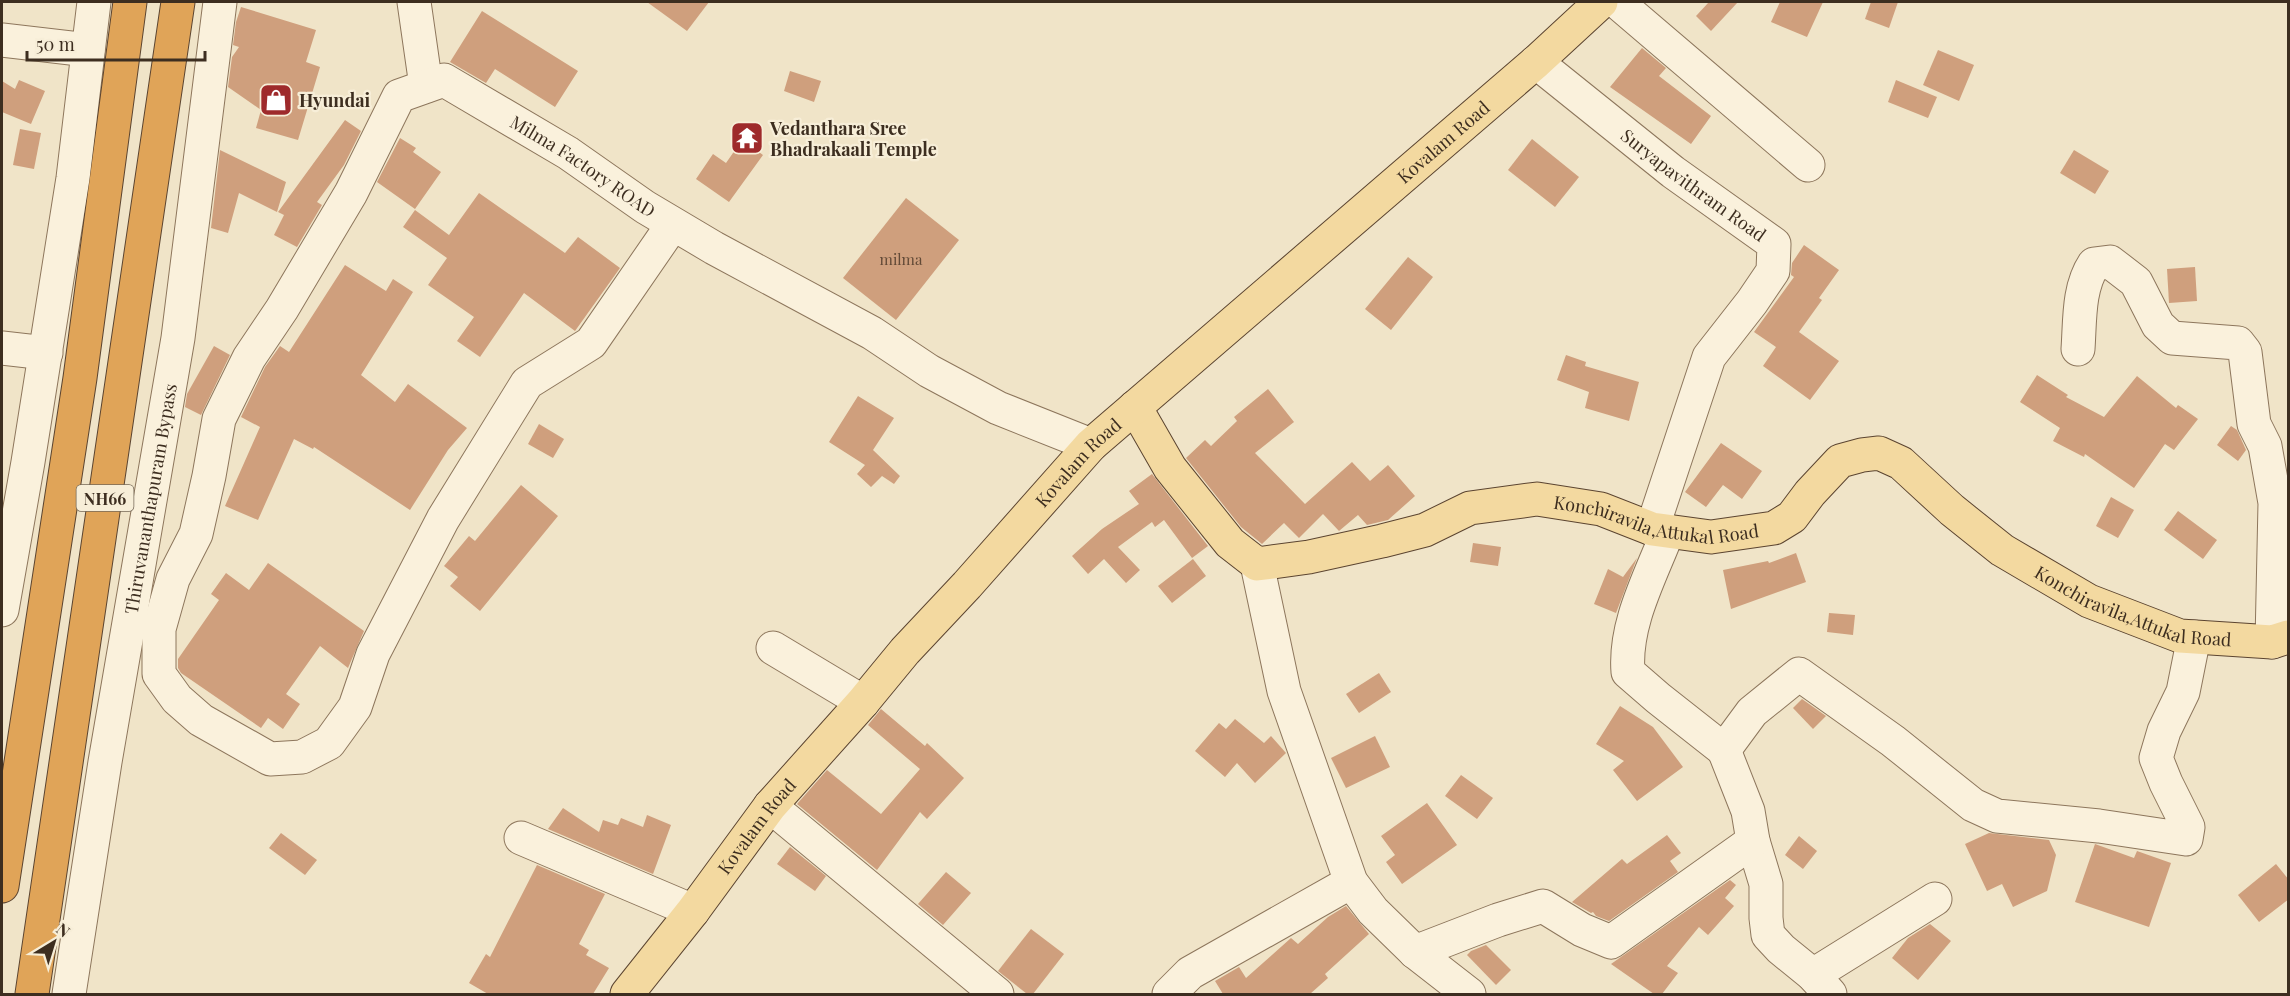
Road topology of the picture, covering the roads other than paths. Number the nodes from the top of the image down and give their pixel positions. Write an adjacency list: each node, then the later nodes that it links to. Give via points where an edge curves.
1 (94, 2): 9 (street)
2 (130, 2): 31 (highway, NH66, via 80,378)
3 (178, 2): 36 (highway, NH66)
4 (220, 2): 37 (street, Thiruvananthapuram Bypass, via 177,338)
5 (414, 2): 11 (street)
6 (1601, 2): 10 (main road, Kovalam Road)
7 (1617, 2): 12 (street)
8 (2, 40): 9 (street)
9 (88, 50): 16 (street)
10 (1536, 62): 17 (main road, Kovalam Road); 19 (street, Suryapavithram Road, via 1673,172 1774,244 1773,271 1709,357)
11 (426, 86): 13 (street, Milma Factory ROAD, via 444,80 568,153); 13 (street, Milma Factory ROAD, via 399,96 351,193 249,358 219,419 196,534 173,579 159,629 159,674 177,699 201,720 270,759 302,757 329,743 355,707 373,654 443,519 527,383 591,343)
12 (1808, 165)
13 (673, 224): 18 (street, Milma Factory ROAD, via 872,333 929,371 998,408)
14 (2, 348): 16 (street)
15 (2078, 349): 23 (street, via 2082,295 2088,273 2094,264 2110,262 2136,282 2158,325 2172,338 2238,343 2245,352 2254,424 2265,446 2275,503)
16 (46, 353): 21 (street)
17 (1135, 406): 18 (main road, Kovalam Road); 20 (main road, via 1170,468 1230,543)
18 (1091, 445): 25 (main road, Kovalam Road)
19 (1660, 530): 20 (main road, Konchiravila,Attukal Road, via 1601,509 1537,499 1470,508 1425,530 1309,557); 22 (main road, Konchiravila,Attukal Road, via 1711,537 1774,528 1792,517 1840,461 1879,453 1901,463 2002,550 2089,602 2180,636); 26 (street, via 1632,624 1628,672)
20 (1257, 564): 30 (street, via 1284,691)
21 (2, 610)
22 (2194, 637): 23 (main road, Konchiravila,Attukal Road); 26 (street, via 2183,692 2156,758 2188,827 2186,839 1997,816 1973,805 1893,741 1799,674 1752,712)
23 (2280, 639)
24 (773, 648): 25 (street)
25 (863, 702): 27 (main road, Kovalam Road)
26 (1724, 750): 29 (street, via 1748,811)
27 (770, 806): 33 (main road, Kovalam Road); 39 (street)
28 (521, 838): 33 (street)
29 (1753, 841): 34 (street, via 1611,942 1543,906); 35 (street, via 1766,884 1768,935)
30 (1351, 882): 34 (street); 40 (street, via 1190,973)
31 (2, 886)
32 (1935, 899): 35 (street)
33 (693, 911): 38 (main road, Kovalam Road)
34 (1416, 952): 41 (street)
35 (1822, 985)
36 (32, 994)
37 (69, 994)
38 (627, 994)
39 (997, 994)
40 (1169, 994)
41 (1469, 994)

